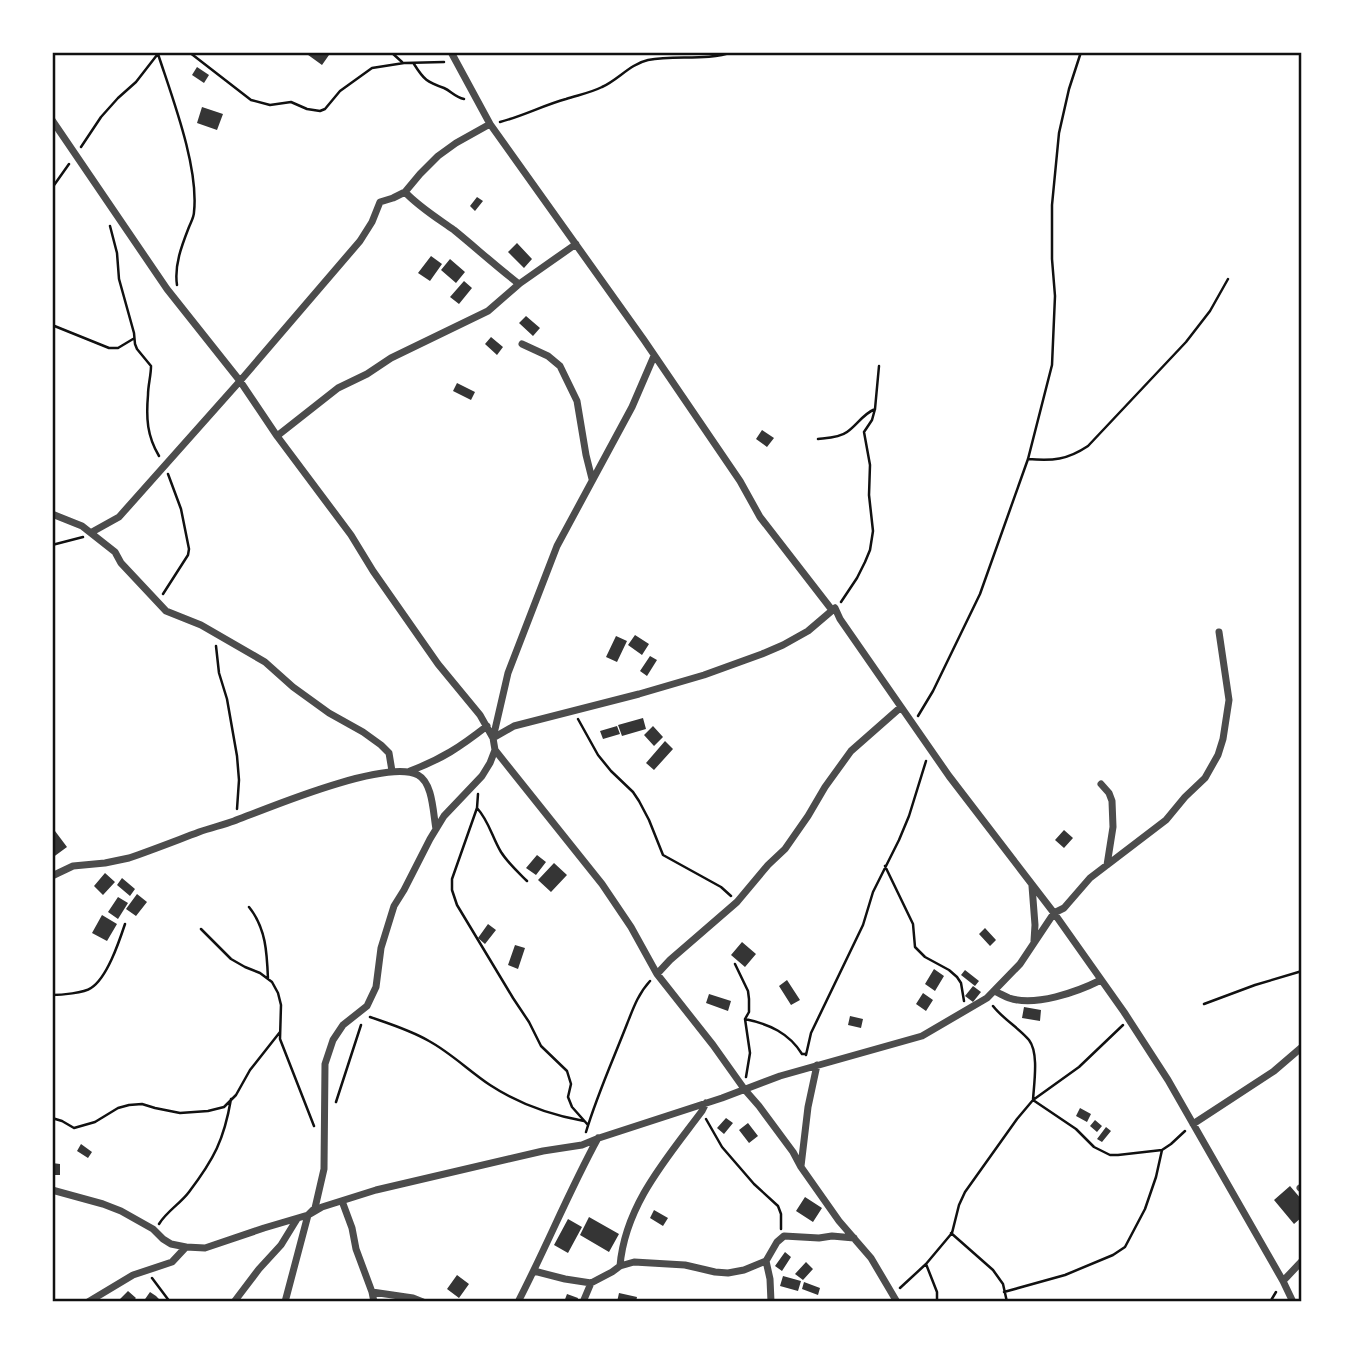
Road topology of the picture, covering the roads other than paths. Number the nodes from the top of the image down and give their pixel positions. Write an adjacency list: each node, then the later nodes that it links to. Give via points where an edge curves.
1 (451, 52): 3 (street)
2 (52, 120): 9 (street, via 167,289)
3 (490, 124): 4 (street, via 438,156); 5 (street)
4 (405, 192): 6 (street); 9 (street, via 380,202 360,241)
5 (576, 244): 6 (street); 8 (street)
6 (520, 284): 10 (street, via 488,312 338,388)
7 (522, 344): 11 (street, via 560,366 577,401)
8 (654, 356): 11 (street); 14 (street, via 760,517)
9 (240, 381): 10 (street); 13 (street, via 115,520)
10 (277, 436): 17 (street)
11 (593, 479): 18 (street, via 557,546 508,673)
12 (52, 514): 13 (street)
13 (92, 533): 20 (street, via 170,613 215,632 265,662 311,700 382,745)
14 (834, 609): 16 (street); 18 (street, via 808,631 762,654 639,694 514,726)
15 (1219, 632): 24 (street, via 1229,700 1218,755 1205,778 1166,820)
16 (901, 707): 26 (street); 29 (street, via 851,751 785,849 737,902)
17 (487, 726): 18 (street); 21 (street, via 457,750)
18 (493, 738): 19 (street)
19 (495, 750): 23 (street, via 478,781); 29 (street, via 602,884)
20 (392, 771): 21 (street); 25 (street, via 352,779 129,858 73,866)
21 (409, 772): 23 (street, via 425,781)
22 (1101, 784): 24 (street, via 1112,801)
23 (436, 829): 41 (street, via 394,906 381,948 376,987 367,1006 343,1025 327,1054 324,1169 315,1208)
24 (1107, 866): 27 (street, via 1080,888 1065,908)
25 (52, 876)
26 (1032, 886): 27 (street); 28 (street)
27 (1054, 913): 28 (street); 30 (street)
28 (1032, 945): 31 (street)
29 (657, 974): 34 (street)
30 (1101, 980): 31 (street, via 1041,999 1010,998); 36 (street)
31 (994, 991): 33 (street, via 922,1036)
32 (1301, 1047): 36 (street, via 1274,1071)
33 (814, 1066): 34 (street); 38 (street)
34 (744, 1088): 35 (street); 38 (street)
35 (706, 1103): 37 (street); 47 (street, via 633,1212)
36 (1193, 1124): 49 (street)
37 (599, 1138): 40 (street); 48 (street, via 577,1175)
38 (801, 1167): 43 (street)
39 (52, 1190): 44 (street, via 121,1211 171,1244)
40 (342, 1201): 41 (street); 51 (street)
41 (309, 1215): 42 (street); 55 (street)
42 (298, 1218): 44 (street, via 205,1248); 54 (street)
43 (854, 1238): 45 (street, via 784,1236); 52 (street)
44 (186, 1247): 53 (street, via 172,1262 133,1275)
45 (765, 1261): 47 (street, via 728,1273 685,1265 634,1262); 60 (street)
46 (1301, 1261): 49 (street)
47 (620, 1266): 50 (street)
48 (534, 1271): 50 (street); 58 (street)
49 (1283, 1281): 61 (street)
50 (591, 1283): 59 (street)
51 (372, 1292): 56 (street); 57 (street)
52 (895, 1298)
53 (88, 1301)
54 (234, 1301)
55 (285, 1301)
56 (374, 1301)
57 (423, 1301)
58 (518, 1301)
59 (583, 1301)
60 (771, 1301)
61 (1293, 1301)

